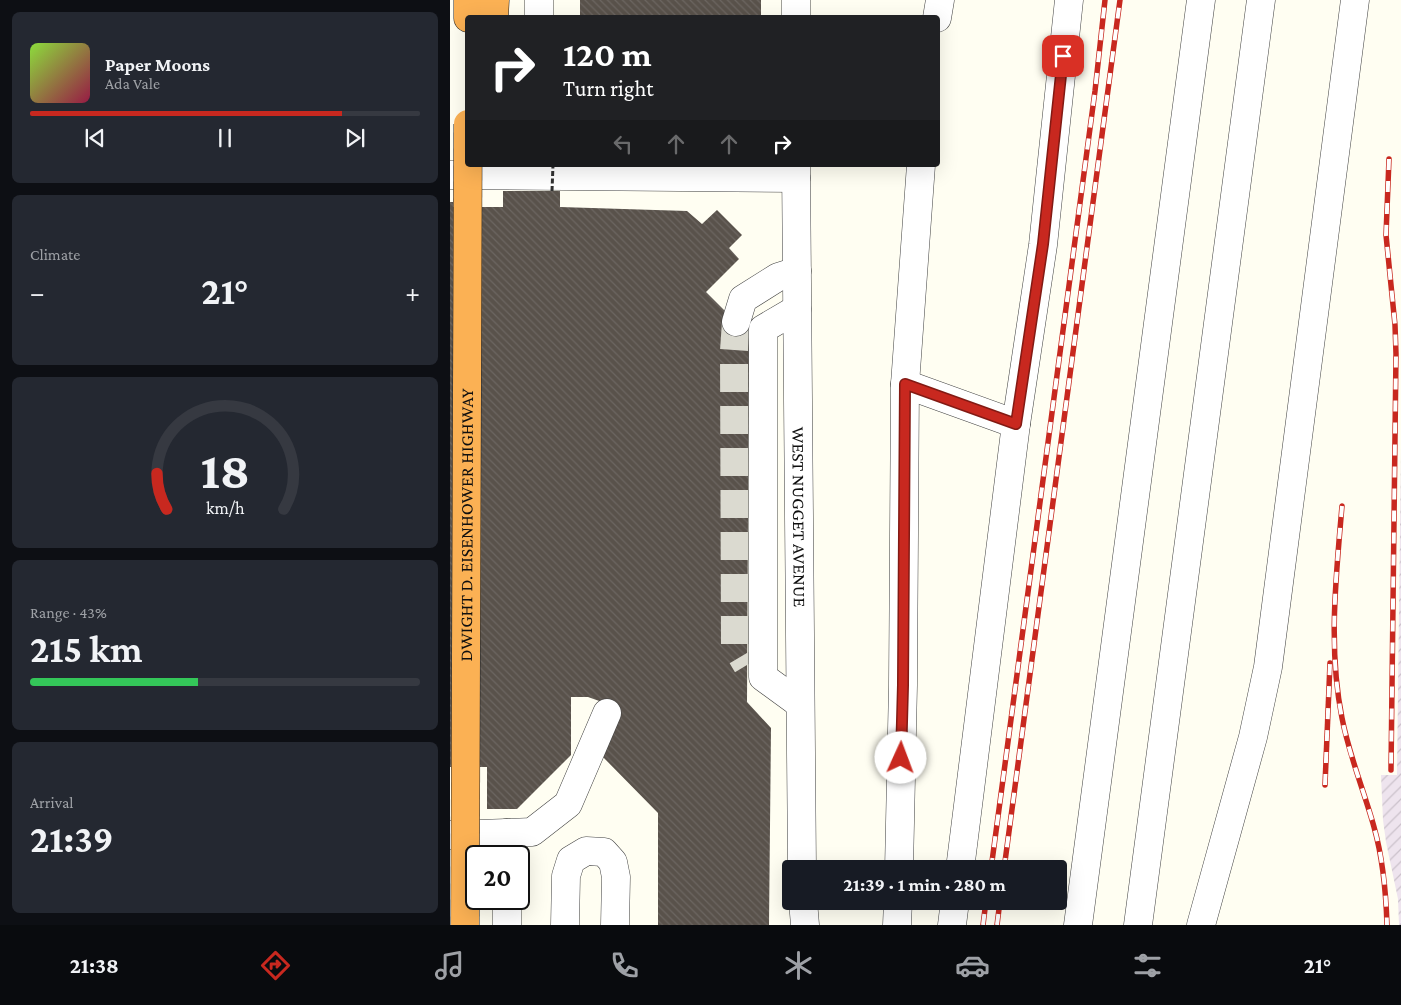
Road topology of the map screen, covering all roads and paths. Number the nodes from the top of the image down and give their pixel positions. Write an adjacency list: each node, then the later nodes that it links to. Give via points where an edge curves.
1 (468, 0): 10 (highway)
2 (495, 0): 11 (highway)
3 (539, 0): 12 (street)
4 (796, 0): 13 (street)
5 (940, 0): 14 (street)
6 (1069, 0): 24 (street, via 1043,244)
7 (1201, 0): 43 (street)
8 (1261, 0): 44 (street)
9 (1355, 0): 45 (street, via 1268,667 1253,737)
10 (468, 15)
11 (494, 15)
12 (539, 15)
13 (796, 15)
14 (938, 15)
15 (468, 167): 36 (highway, DWIGHT D. EISENHOWER HIGHWAY, bridge)
16 (921, 167): 23 (street)
17 (796, 172): 18 (street); 20 (street, WEST NUGGET AVENUE)
18 (543, 174): 19 (street)
19 (450, 175)
20 (797, 271): 21 (street, WEST NUGGET AVENUE); 22 (street, via 778,277 743,299)
21 (797, 309): 25 (street, WEST NUGGET AVENUE); 25 (street, via 762,329 755,671)
22 (736, 322)
23 (905, 384): 24 (street); 30 (street)
24 (1016, 424): 31 (street)
25 (800, 704): 29 (street, WEST NUGGET AVENUE)
26 (607, 713): 28 (street, via 568,804 532,832)
27 (450, 835): 28 (street)
28 (507, 845)
29 (802, 860)
30 (898, 860)
31 (961, 860)
32 (507, 910): 37 (street)
33 (803, 910): 40 (street)
34 (898, 910): 41 (street)
35 (954, 910): 42 (street)
36 (465, 925)
37 (507, 925)
38 (565, 925): 39 (street, via 566,876 571,860 586,851 604,852 613,862 616,877)
39 (615, 925)
40 (804, 925)
41 (897, 925)
42 (952, 925)
43 (1078, 925)
44 (1138, 925)
45 (1201, 925)

